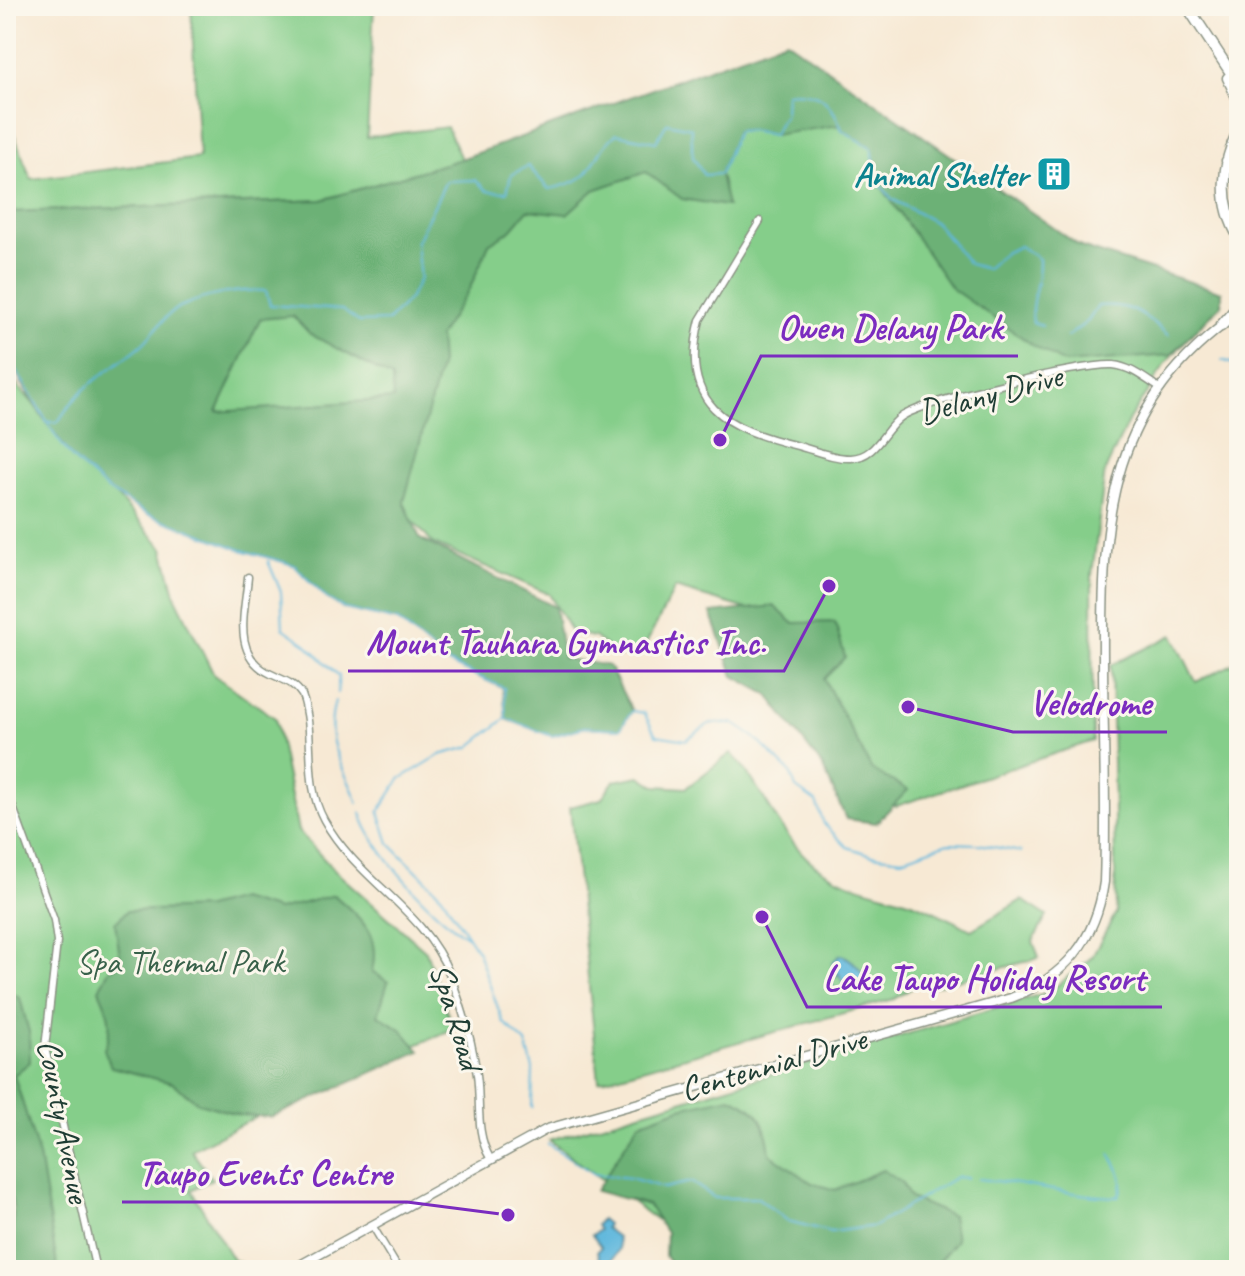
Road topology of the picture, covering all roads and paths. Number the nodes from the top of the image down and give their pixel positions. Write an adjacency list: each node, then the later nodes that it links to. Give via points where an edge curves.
1 (1187, 6): 3 (highway)
2 (1194, 6): 4 (highway)
3 (1219, 58): 5 (highway); 6 (highway)
4 (1239, 73)
5 (1239, 85)
6 (1239, 101)
7 (1239, 129): 9 (highway)
8 (1239, 148): 9 (highway)
9 (1227, 161): 11 (highway, via 1224,198)
10 (760, 221): 15 (street, Delany Drive, via 700,320 696,336 704,396 732,426 752,435 851,458 870,451 893,424 916,409 1057,374 1121,367)
11 (1239, 237)
12 (1239, 305): 14 (highway)
13 (1239, 313): 14 (main road, Centennial Drive)
14 (1221, 326): 15 (main road, Centennial Drive)
15 (1161, 389): 18 (main road, Centennial Drive, via 1122,459 1110,505 1102,577 1104,882 1097,918 1071,960 1046,982 1011,998 570,1121)
16 (248, 577): 18 (street, Spa Road, via 244,645 258,667 295,685 302,695 310,779 320,813 342,846 403,905 443,957 477,1074 481,1137)
17 (6, 788): 20 (street, County Avenue, via 54,920 57,942 45,1048)
18 (490, 1158): 19 (main road)
19 (372, 1225): 21 (main road); 22 (street)
20 (96, 1270)
21 (291, 1270)
22 (399, 1270)

